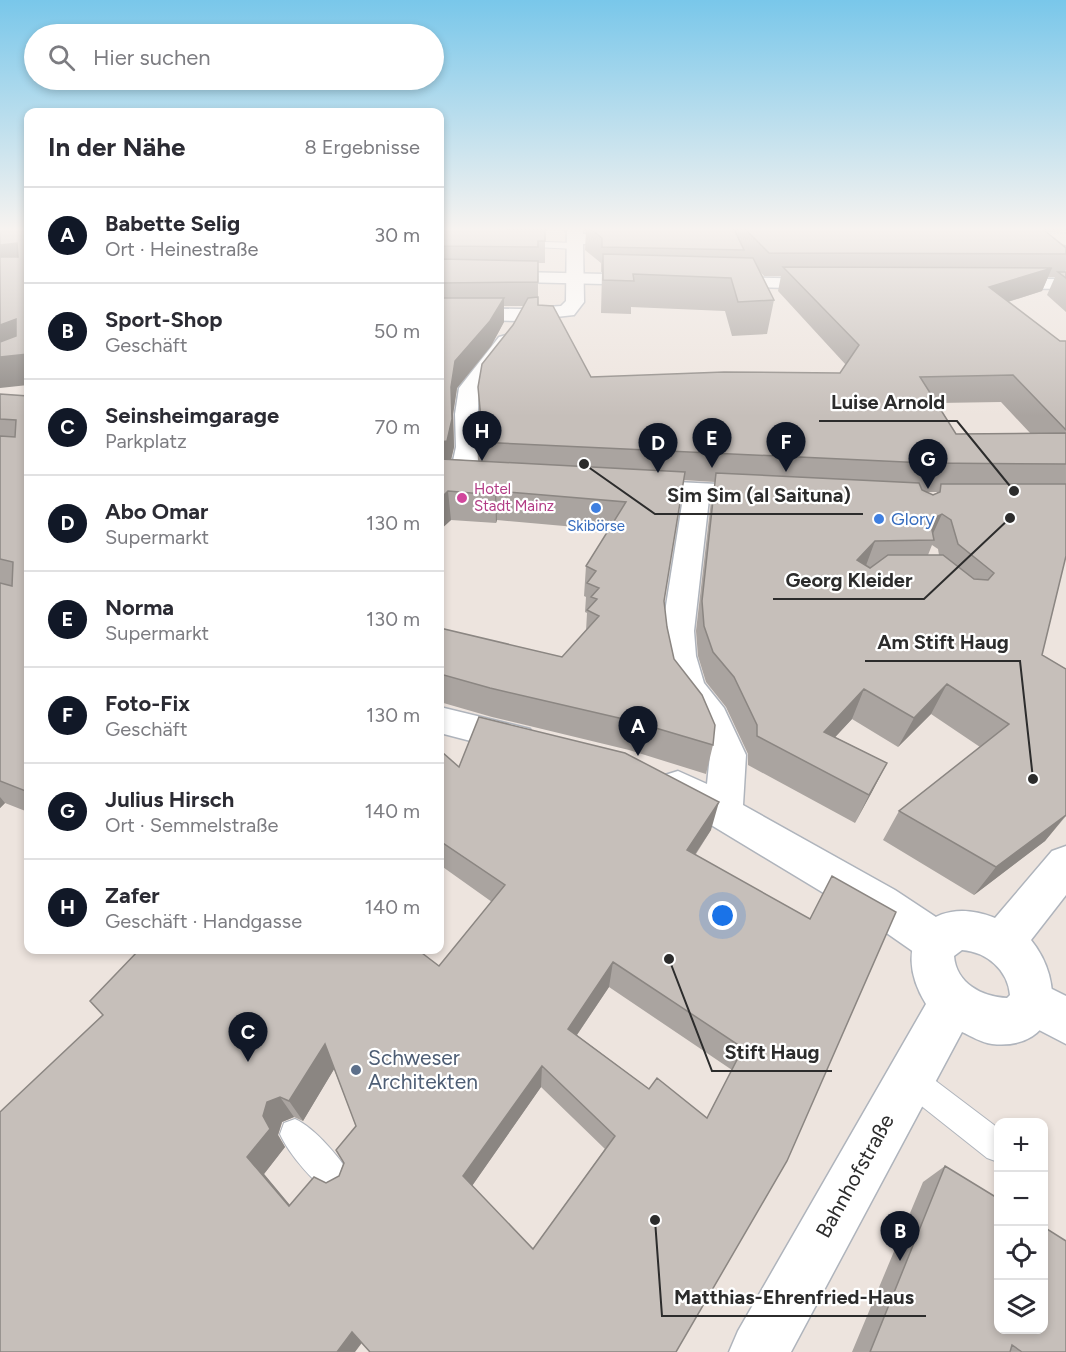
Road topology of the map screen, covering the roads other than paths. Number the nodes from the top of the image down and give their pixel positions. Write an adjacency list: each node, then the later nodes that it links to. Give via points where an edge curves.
1 (576, 290): 3 (street, via 575,302 567,312)
2 (444, 314): 3 (street)
3 (520, 315): 4 (street, via 502,349 470,388 466,414 468,447)
4 (462, 479)
5 (615, 487): 6 (street)
6 (697, 492): 7 (street); 11 (street, via 679,648 688,687 712,717 728,754)
7 (780, 495)
8 (444, 721): 9 (street)
9 (553, 748)
10 (647, 774): 11 (street)
11 (724, 811): 13 (street)
12 (1066, 864): 14 (street)
13 (936, 942): 14 (street, via 945,934 972,930); 15 (street, via 931,964 942,990)
14 (1002, 942): 16 (street, via 1027,971)
15 (953, 1002): 16 (street, via 968,1013 1001,1022 1026,1013); 17 (street, Bahnhofstraße)
16 (1049, 1012)
17 (910, 1079): 19 (lane); 21 (street, Bahnhofstraße)
18 (295, 1134): 20 (lane)
19 (994, 1143)
20 (337, 1181)
21 (759, 1352)

